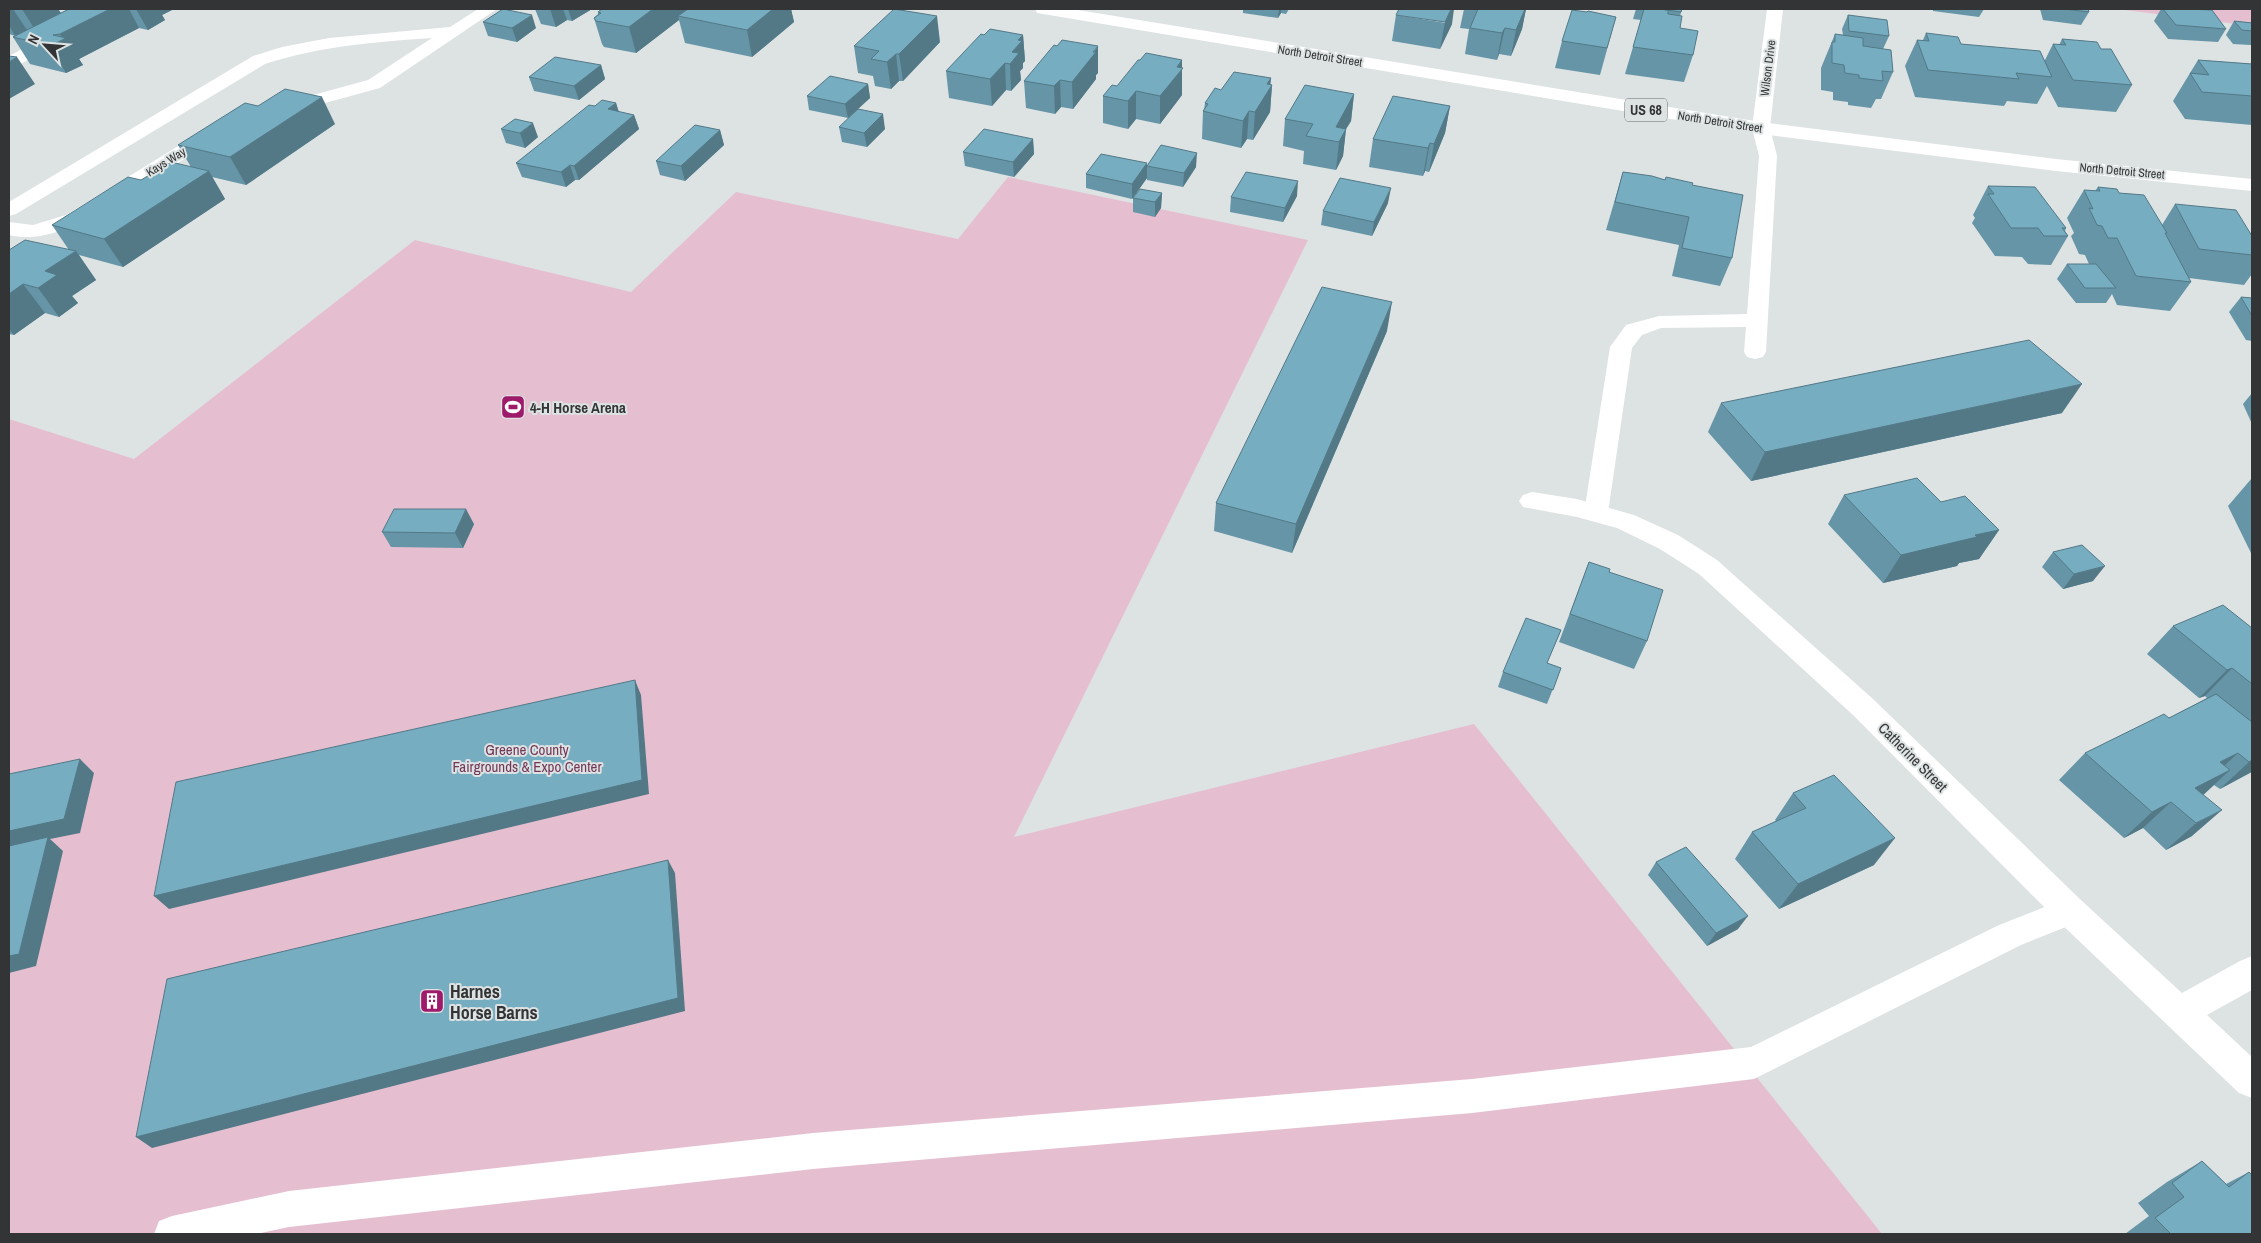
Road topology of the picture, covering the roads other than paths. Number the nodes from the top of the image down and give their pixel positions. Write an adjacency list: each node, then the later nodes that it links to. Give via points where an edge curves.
1 (110, 9): 7 (lane)
2 (489, 9): 5 (main road)
3 (1043, 9): 11 (main road, North Detroit Street / US 68)
4 (1775, 9): 11 (main road, Wilson Drive)
5 (454, 31): 9 (main road, via 374,84); 13 (main road, via 312,44 259,60)
6 (9, 50): 7 (lane)
7 (25, 54): 8 (lane)
8 (9, 63)
9 (266, 113)
10 (226, 126): 14 (main road, Kays Way, via 73,219 50,228)
11 (1761, 128): 12 (main road, North Detroit Street / US 68, via 2056,165); 15 (lane, via 1768,156)
12 (2252, 185)
13 (9, 210)
14 (10, 230)
15 (1757, 320): 16 (lane); 18 (lane, via 1659,322 1634,330 1621,347)
16 (1755, 352)
17 (1532, 501): 18 (main road, Catherine Street)
18 (1596, 513): 19 (main road, Catherine Street, via 1625,521 1669,542 1708,567 1863,707)
19 (2070, 911): 21 (main road, Catherine Street); 23 (lane, via 2010,935 1754,1063 1472,1096 773,1156 289,1208)
20 (2252, 972): 21 (main road)
21 (2180, 1012): 22 (main road, Catherine Street)
22 (2252, 1082)
23 (172, 1234)

